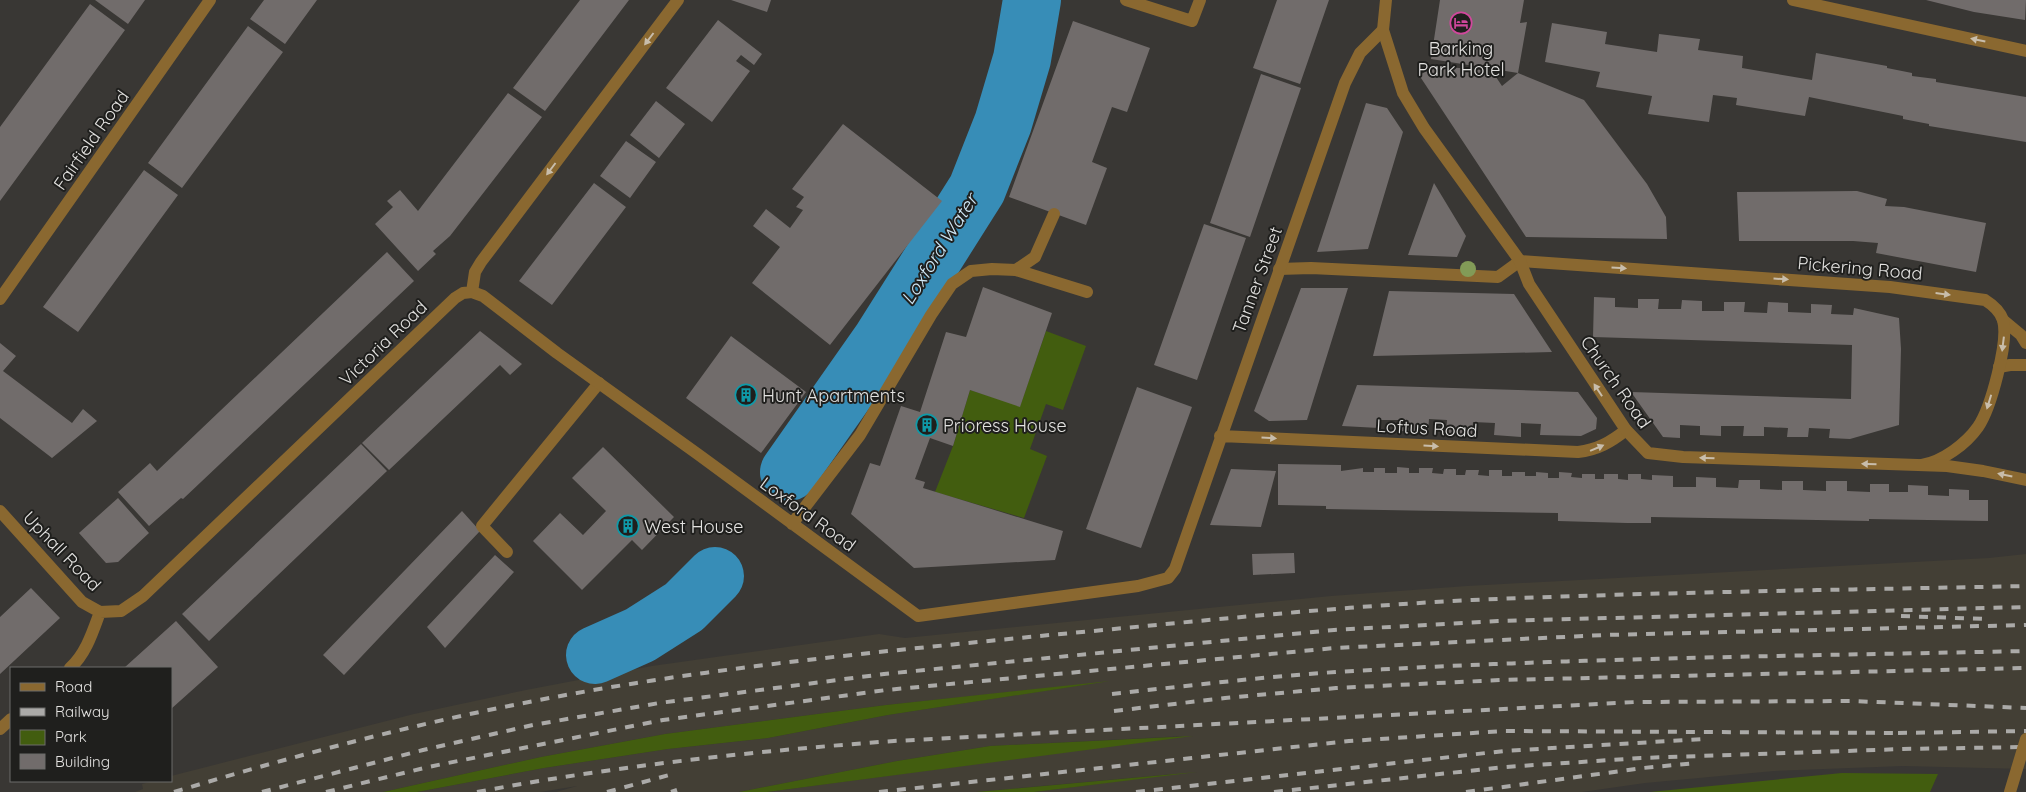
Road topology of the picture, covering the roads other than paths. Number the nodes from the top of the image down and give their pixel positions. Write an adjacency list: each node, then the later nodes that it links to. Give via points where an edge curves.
1 (210, 0): 15 (street, Fairfield Road)
2 (678, 0): 13 (street, one-way to 13, via 481,262 475,272)
3 (1126, 0): 4 (street, via 1192,21)
4 (1200, 0)
5 (1386, 0): 7 (street)
6 (1793, 0): 8 (street, one-way to 6)
7 (1383, 30): 10 (street, Church Road, via 1403,93 1424,128); 11 (street, Tanner Street, via 1353,64)
8 (2026, 50)
9 (1054, 214): 12 (street, via 1035,257)
10 (1520, 262): 11 (street, via 1498,277); 16 (street, Pickering Road, one-way to 16, via 1890,287 1985,300 1993,305); 21 (street, Church Road, one-way to 10, via 1528,284)
11 (1279, 269): 22 (street, Tanner Street)
12 (1016, 270): 14 (street); 26 (street, via 971,271 952,284 860,435)
13 (472, 292): 20 (street, Loxford Road, via 483,296); 29 (street, Victoria Road, via 455,298 143,596 121,611)
14 (1087, 292)
15 (0, 299)
16 (2003, 320): 17 (street, Pickering Road); 19 (street, one-way to 19, via 2004,341)
17 (2026, 343)
18 (2026, 365): 19 (street)
19 (1999, 367): 23 (street, one-way to 23, via 1985,415 1972,434 1954,449 1931,462)
20 (598, 383): 26 (street, Loxford Road); 27 (street, via 482,526)
21 (1626, 430): 22 (street, Loftus Road, one-way to 21, via 1578,452 1592,451); 23 (street, Church Road, one-way to 21, via 1657,455 1640,447)
22 (1220, 436): 28 (street, Tanner Street, via 1175,569)
23 (1918, 465): 24 (street, Church Road, one-way to 23, via 1962,468)
24 (2026, 480)
25 (0, 511): 29 (street, Uphall Road, via 82,602)
26 (792, 524): 28 (street, Loxford Road, via 918,616 1138,586)
27 (507, 552)
28 (1168, 578)
29 (100, 612): 30 (street, via 92,634)
30 (71, 667)
31 (10, 720): 32 (street)
32 (0, 729)
33 (2026, 738): 34 (street, bridge)
34 (2010, 792)

